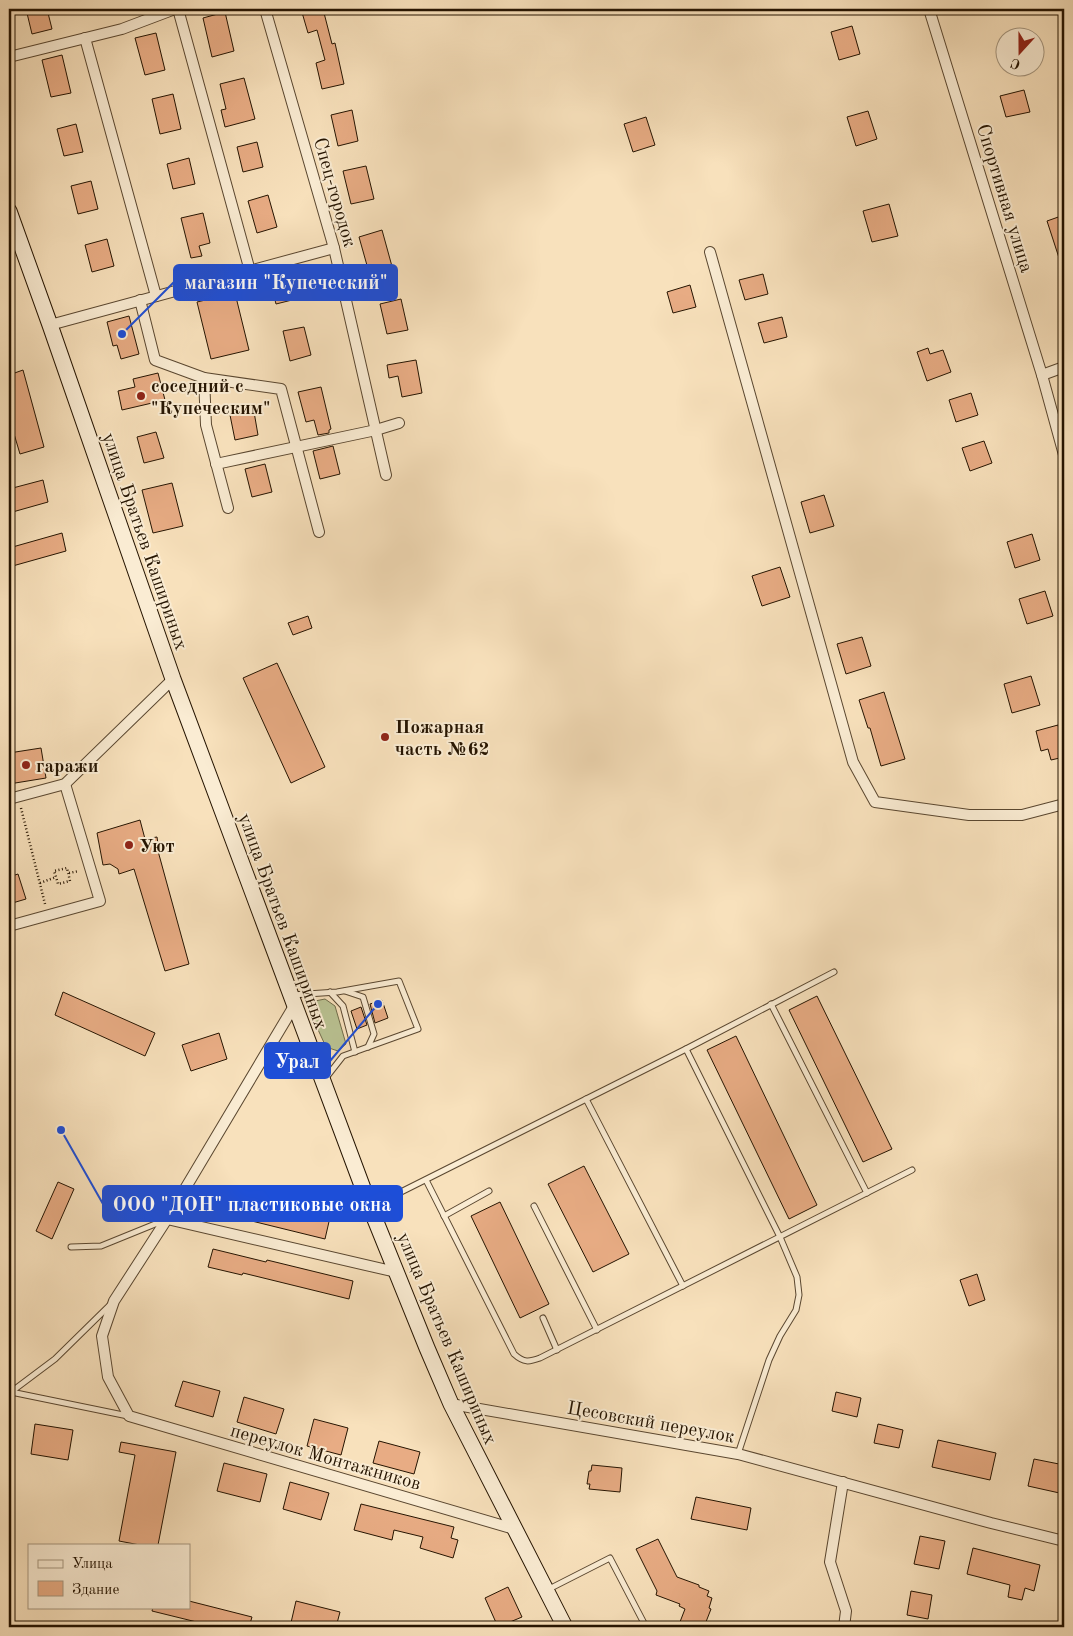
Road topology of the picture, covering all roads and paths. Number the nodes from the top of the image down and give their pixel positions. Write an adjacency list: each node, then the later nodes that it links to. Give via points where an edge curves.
1 (177, 9): 4 (street, via 122,29); 9 (street)
2 (265, 9): 7 (street, Спец-городок)
3 (929, 9): 14 (street, Спортивная улица)
4 (85, 38): 5 (street); 10 (street)
5 (9, 57)
6 (9, 210): 12 (main road, улица Братьев Кашириных)
7 (334, 248): 9 (street); 17 (street, Спец-городок)
8 (710, 252): 27 (street, via 853,762 875,802 969,815 1022,815)
9 (250, 271): 10 (street)
10 (156, 296): 11 (street)
11 (140, 300): 12 (street); 15 (street, via 155,360)
12 (50, 325): 24 (main road, улица Братьев Кашириных)
13 (1064, 367): 14 (street)
14 (1042, 375): 19 (street, Спортивная улица)
15 (204, 378): 18 (street, via 281,390); 20 (street, via 206,425)
16 (399, 423): 17 (street)
17 (376, 430): 18 (street); 21 (street, Спец-городок)
18 (296, 447): 20 (street); 23 (street)
19 (1064, 455)
20 (216, 464): 22 (street)
21 (386, 475)
22 (228, 508)
23 (319, 532)
24 (173, 679): 25 (street); 35 (main road, улица Братьев Кашириных)
25 (65, 784): 26 (street); 30 (street, via 100,901)
26 (13, 798): 29 (path)
27 (1064, 804)
28 (56, 877): 28 (path, via 54,871 67,868 70,881 58,884); 29 (path)
29 (40, 883): 30 (path)
30 (48, 915): 31 (street)
31 (9, 926)
32 (834, 972): 36 (lane)
33 (344, 990): 34 (lane); 37 (lane, via 363,998 374,1034); 37 (lane, via 399,981 418,1029)
34 (330, 992): 35 (lane); 39 (lane, via 343,1006)
35 (292, 1000): 40 (main road, улица Братьев Кашириных); 49 (street)
36 (771, 1004): 38 (lane); 45 (lane)
37 (368, 1047): 39 (lane)
38 (686, 1048): 41 (lane); 50 (lane)
39 (355, 1052): 40 (lane, via 343,1056)
40 (323, 1081): 47 (main road, улица Братьев Кашириных)
41 (586, 1099): 43 (lane); 53 (lane)
42 (912, 1170): 45 (lane)
43 (426, 1180): 47 (lane); 48 (lane)
44 (489, 1190): 48 (lane)
45 (867, 1193): 50 (lane)
46 (534, 1206): 56 (lane)
47 (370, 1207): 52 (main road, улица Братьев Кашириных)
48 (444, 1216): 57 (lane, via 514,1354 529,1362)
49 (167, 1219): 51 (lane, via 101,1246); 52 (street); 54 (street)
50 (780, 1237): 53 (lane); 61 (lane, via 797,1277 800,1295 796,1310 769,1360)
51 (71, 1248)
52 (396, 1272): 59 (main road, улица Братьев Кашириных)
53 (683, 1286): 56 (lane)
54 (114, 1301): 58 (lane, via 55,1359); 60 (street, via 102,1336 108,1377)
55 (543, 1318): 57 (lane)
56 (597, 1330): 57 (lane)
57 (557, 1350)
58 (10, 1393): 60 (lane)
59 (451, 1404): 61 (street, Цесовский переулок); 63 (main road, улица Братьев Кашириных)
60 (129, 1416): 63 (street, переулок Монтажников)
61 (738, 1454): 62 (street, Цесовский переулок)
62 (842, 1482): 64 (street, Цесовский переулок); 68 (street, via 830,1562 846,1611)
63 (514, 1529): 65 (main road, улица Братьев Кашириных)
64 (1064, 1541)
65 (546, 1590): 66 (main road, улица Братьев Кашириных); 67 (lane, via 610,1558)
66 (565, 1627)
67 (646, 1627)
68 (844, 1627)

